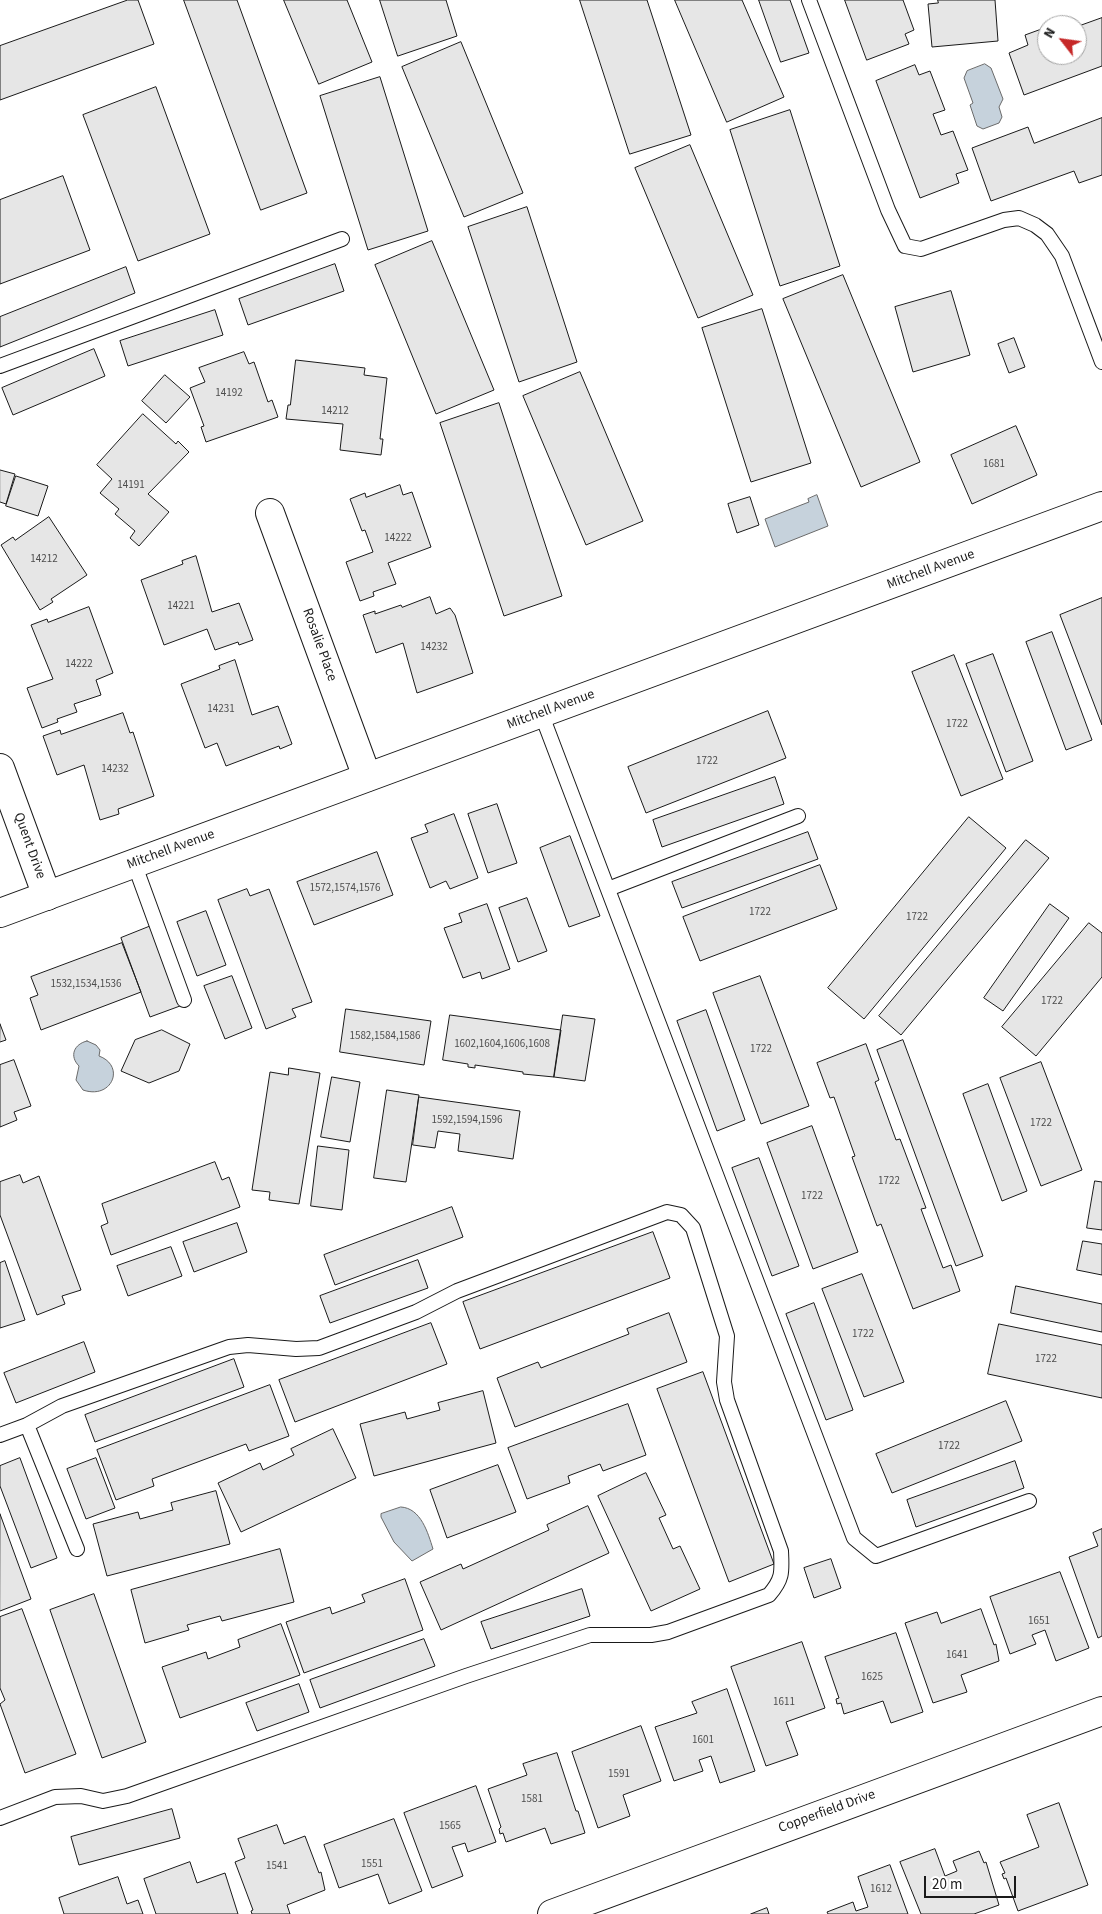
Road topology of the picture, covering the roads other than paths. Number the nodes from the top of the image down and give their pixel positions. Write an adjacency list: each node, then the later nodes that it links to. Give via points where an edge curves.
1 (809, 0): 3 (lane, via 888,210 905,246 920,249 1004,220 1019,218 1035,225 1047,234 1062,256)
2 (342, 238): 4 (lane)
3 (1102, 362)
4 (0, 366)
5 (1102, 506): 7 (street, Mitchell Avenue)
6 (270, 513): 9 (street, Rosalie Place)
7 (542, 713): 9 (street, Mitchell Avenue); 12 (lane)
8 (0, 768): 13 (street, Quent Drive)
9 (367, 778): 11 (street, Mitchell Avenue)
10 (798, 816): 12 (lane)
11 (134, 863): 13 (street, Mitchell Avenue); 15 (lane)
12 (608, 889): 18 (lane, via 854,1538 876,1556)
13 (47, 896): 14 (street, Mitchell Avenue)
14 (0, 913)
15 (184, 1000)
16 (27, 1425): 17 (lane); 19 (lane); 21 (lane, via 62,1406 229,1347 319,1348 416,1312 457,1291 667,1212 681,1215 693,1228 727,1336 724,1382 728,1400 781,1550 782,1568 780,1582 768,1595 668,1632 590,1635 127,1796 103,1800 81,1796 55,1797)
17 (0, 1435)
18 (1029, 1501)
19 (77, 1549)
20 (1102, 1711): 22 (street, Copperfield Drive)
21 (0, 1818)
22 (552, 1914)

